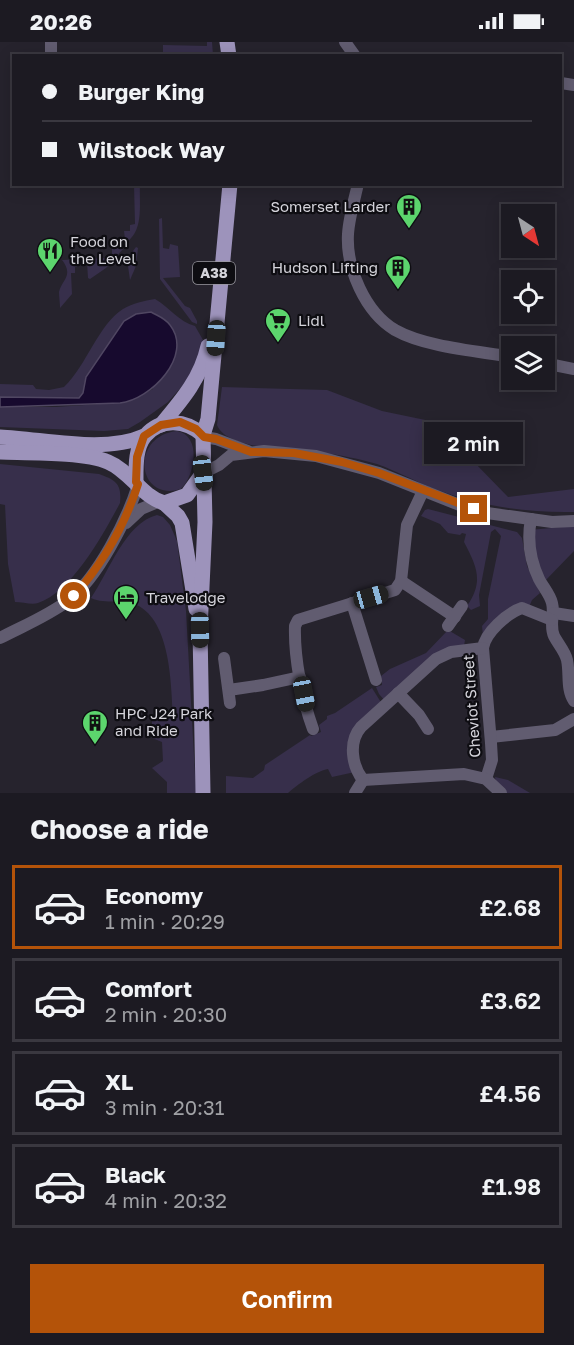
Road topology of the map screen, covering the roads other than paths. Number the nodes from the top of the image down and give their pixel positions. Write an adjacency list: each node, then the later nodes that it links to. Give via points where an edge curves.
1 (220, 186): 7 (main road, A38, via 212,320 205,361 186,396)
2 (230, 186): 9 (main road, A38, via 208,419)
3 (358, 186): 4 (street, via 348,234 349,255 370,307 394,329 417,339)
4 (501, 355)
5 (555, 365): 6 (street)
6 (574, 369)
7 (161, 425): 8 (main road, A38); 9 (main road, via 186,423)
8 (144, 436): 10 (main road, A38, via 111,445); 14 (main road, via 137,457)
9 (203, 436): 12 (street); 13 (main road, A38)
10 (0, 437)
11 (0, 452): 14 (main road, A38, via 96,458 110,462)
12 (251, 452): 13 (street, via 231,455); 15 (street, via 294,453 342,462)
13 (203, 473): 16 (main road, via 187,495); 25 (main road, A38)
14 (137, 483): 16 (main road, A38, via 150,497); 19 (street)
15 (423, 491): 17 (street, via 478,510); 20 (street, via 404,535)
16 (162, 502): 19 (street, via 141,509); 25 (main road, A38, via 182,523)
17 (531, 519): 18 (street); 24 (street, via 530,554 551,598)
18 (574, 521)
19 (120, 529): 26 (street, via 74,596)
20 (401, 581): 21 (street, via 391,592); 22 (street, via 451,622)
21 (352, 603): 29 (street); 30 (street, via 298,620 295,632)
22 (462, 606)
23 (574, 616): 24 (street)
24 (553, 617): 27 (street, Cheviot Street, via 518,609 486,635); 32 (street, via 553,634 565,653)
25 (200, 630): 39 (main road, A38)
26 (0, 638)
27 (483, 648): 31 (street, via 443,655); 36 (street, Cheviot Street)
28 (224, 658): 30 (street, via 230,696)
29 (378, 673)
30 (300, 676): 34 (street)
31 (398, 693): 35 (street); 38 (street, via 354,738 354,759)
32 (574, 701)
33 (574, 719): 36 (street, via 555,730)
34 (313, 729)
35 (428, 729)
36 (491, 737): 37 (street, Cheviot Street, via 492,760)
37 (486, 779): 38 (street, via 458,774); 41 (street)
38 (363, 780): 40 (street)
39 (202, 793)
40 (355, 793)
41 (501, 793)

